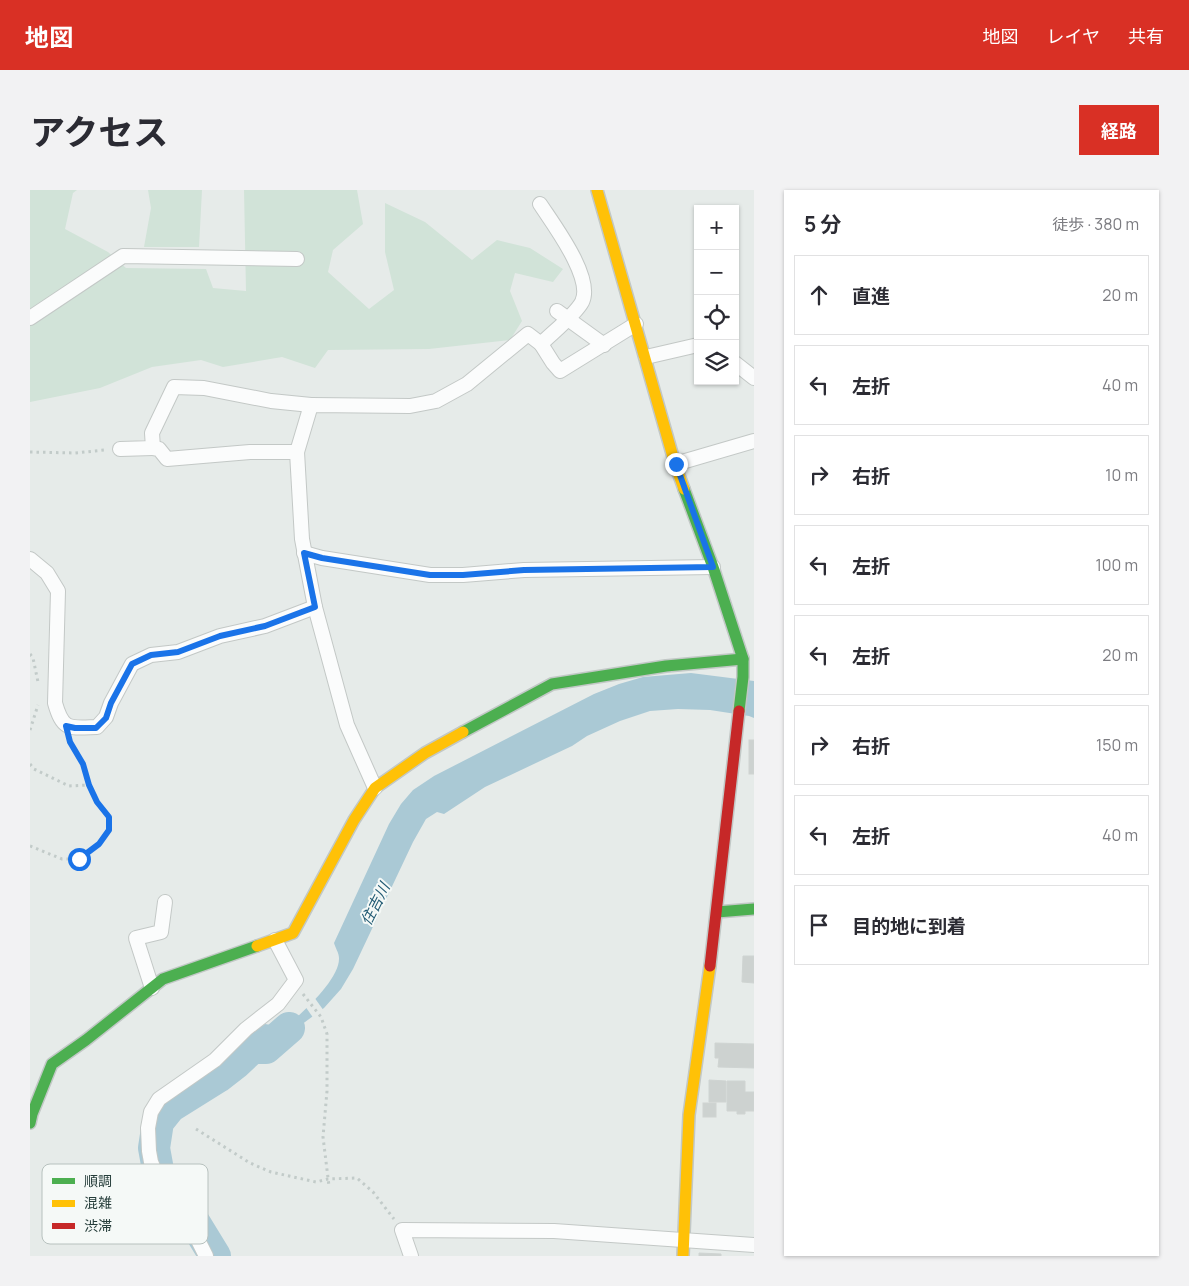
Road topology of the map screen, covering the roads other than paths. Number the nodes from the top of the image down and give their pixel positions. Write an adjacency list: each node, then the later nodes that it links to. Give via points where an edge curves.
1 (597, 190): 6 (street)
2 (540, 204): 4 (street, via 570,250 584,279 583,301)
3 (297, 259): 5 (street, via 123,256)
4 (562, 315): 7 (street); 8 (street)
5 (30, 318)
6 (636, 324): 8 (street); 10 (street)
7 (541, 344): 8 (street, via 560,371); 13 (street, via 528,334 467,384 436,401 410,406)
8 (604, 345)
9 (694, 346): 10 (street)
10 (646, 357): 18 (street)
11 (739, 366): 12 (street)
12 (754, 378)
13 (311, 405): 15 (street, via 217,390 174,387 152,432); 17 (street)
14 (754, 441): 18 (street)
15 (153, 448): 16 (street); 17 (street, via 159,449 167,459 250,452)
16 (120, 449)
17 (297, 452): 19 (street)
18 (676, 464): 21 (street)
19 (304, 553): 21 (street, via 430,575); 22 (street)
20 (30, 559): 22 (street, via 47,573 58,591 54,703 59,718 66,726 75,728 96,728 106,718 132,664 151,655 178,652 220,636 265,626)
21 (713, 567): 23 (street)
22 (315, 607): 24 (street, via 347,725)
23 (743, 659): 24 (street, via 666,666 552,684 425,753); 27 (street, via 741,720)
24 (374, 788): 28 (street, via 293,933)
25 (165, 902): 29 (street, via 161,932 136,938)
26 (754, 909): 27 (street)
27 (718, 912): 32 (street, via 688,1115)
28 (275, 940): 29 (street, via 163,979); 31 (street, via 296,980 278,1004 246,1029 215,1060 159,1099 151,1112 148,1128)
29 (152, 988): 30 (street, via 52,1064)
30 (30, 1123)
31 (152, 1164)
32 (682, 1240): 34 (street); 36 (street, via 554,1231 402,1230); 37 (street)
33 (200, 1244): 35 (street)
34 (754, 1245)
35 (206, 1256)
36 (411, 1256)
37 (683, 1256)

